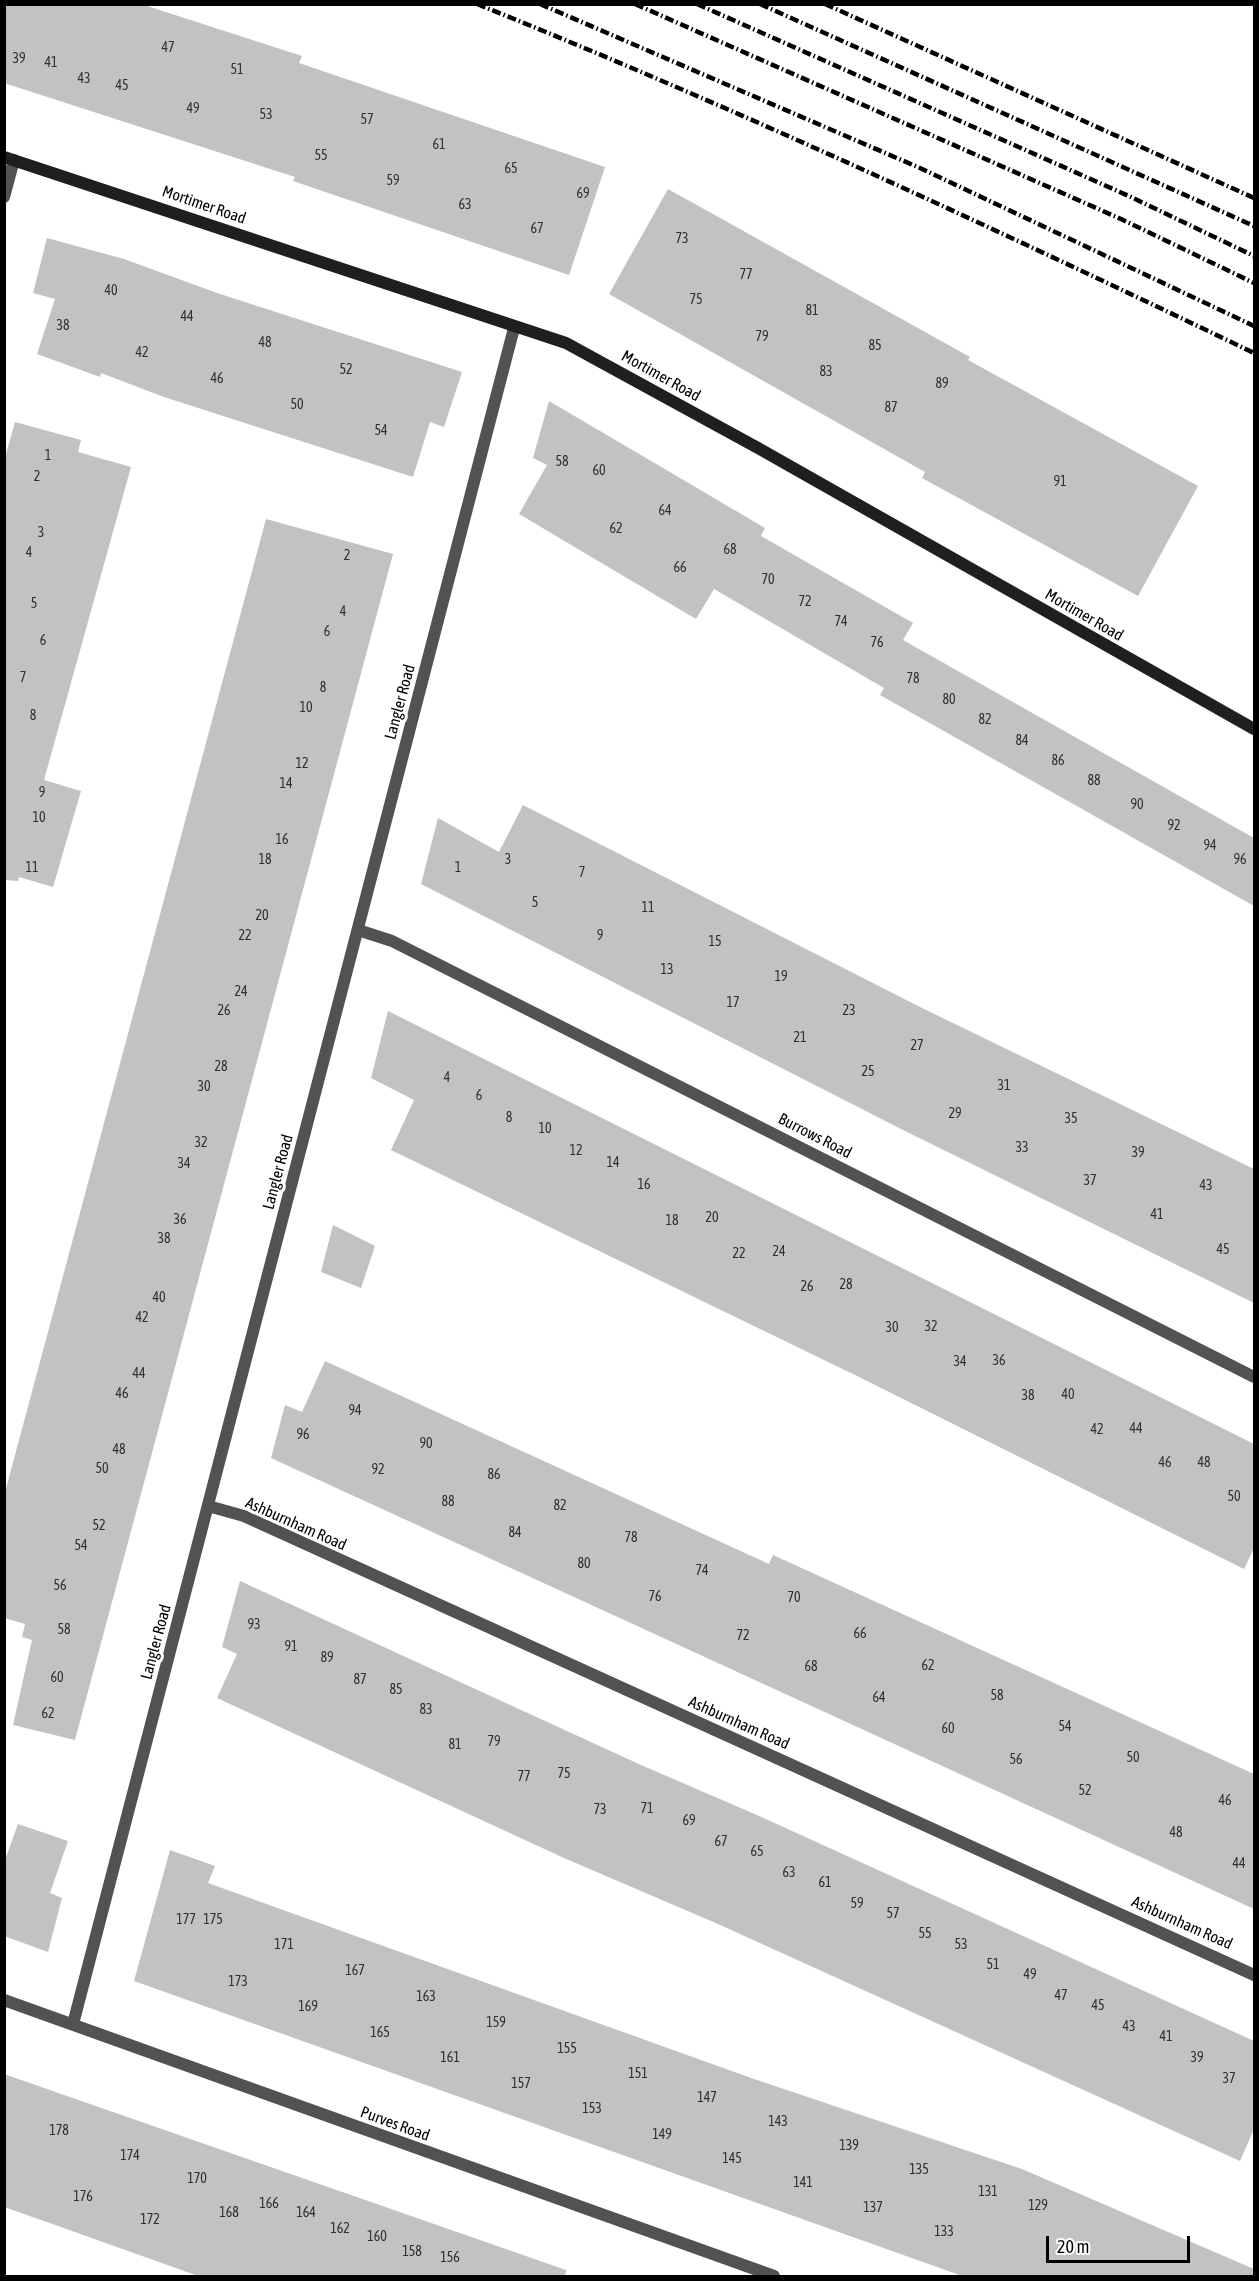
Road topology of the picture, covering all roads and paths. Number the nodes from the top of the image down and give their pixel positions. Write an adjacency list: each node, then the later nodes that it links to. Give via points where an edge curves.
1 (9, 159): 2 (street); 3 (main road, Mortimer Road)
2 (4, 197)
3 (514, 328): 4 (main road, Mortimer Road, via 566,343); 5 (street, Langler Road)
4 (1254, 729)
5 (358, 930): 6 (street, Burrows Road, via 392,941); 7 (street, Langler Road)
6 (1254, 1377)
7 (208, 1506): 8 (street, Ashburnham Road, via 244,1516); 10 (street, Langler Road)
8 (1254, 1975)
9 (4, 2000): 10 (street, Purves Road)
10 (74, 2024): 11 (street, Purves Road)
11 (774, 2277)

